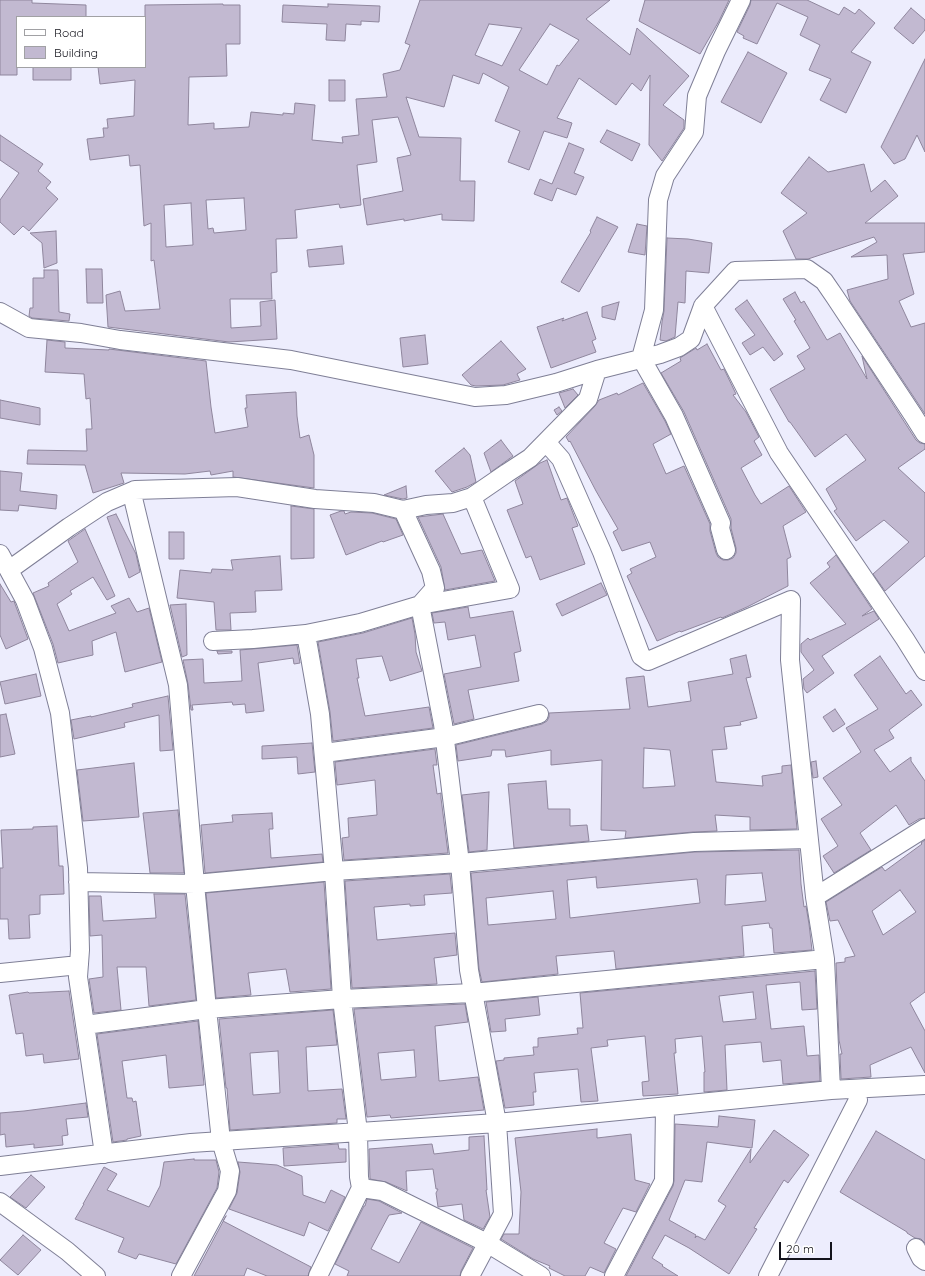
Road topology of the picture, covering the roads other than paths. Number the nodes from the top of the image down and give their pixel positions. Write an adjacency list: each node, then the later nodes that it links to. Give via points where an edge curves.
1 (742, 0): 4 (street, via 697,96 694,132 665,176 658,200 654,310)
2 (703, 306): 4 (street, via 691,339 680,347); 6 (street, via 735,271 807,269 824,281); 17 (street, via 779,453)
3 (0, 312): 5 (street, via 29,328 291,360 475,397 506,395)
4 (641, 358): 5 (street); 11 (street, via 674,416 721,523)
5 (597, 370): 7 (street, via 588,399)
6 (925, 434)
7 (546, 442): 9 (street, via 530,458); 22 (street, via 561,460 602,552 641,656 648,661 791,600 790,660)
8 (135, 490): 10 (street, via 237,488 315,500 374,503); 13 (street, via 107,502); 26 (street, via 133,498 178,685)
9 (472, 497): 10 (street, via 453,503); 14 (street, via 510,589)
10 (403, 510): 14 (street, via 431,571 435,588)
11 (726, 550)
12 (0, 554): 13 (street)
13 (9, 570): 25 (street, via 25,600 42,648 60,713)
14 (420, 605): 15 (street); 19 (street)
15 (306, 634): 16 (street); 20 (street)
16 (213, 641)
17 (925, 671)
18 (539, 714): 19 (street)
19 (445, 737): 20 (street); 23 (street)
20 (324, 753): 24 (street)
21 (925, 828): 27 (street)
22 (808, 839): 23 (street, via 694,842); 27 (street)
23 (460, 863): 24 (street); 31 (street)
24 (334, 872): 26 (street); 32 (street)
25 (78, 882): 26 (street); 29 (street)
26 (195, 884): 33 (street)
27 (815, 897): 28 (street)
28 (825, 959): 31 (street); 37 (street)
29 (80, 965): 30 (street); 34 (street, via 78,977)
30 (0, 973)
31 (472, 993): 32 (street); 39 (street)
32 (342, 999): 33 (street); 40 (street)
33 (207, 1010): 34 (street); 41 (street)
34 (85, 1025): 42 (street)
35 (925, 1085): 36 (street)
36 (856, 1089): 37 (street); 53 (street, via 858,1100)
37 (831, 1090): 38 (street)
38 (665, 1107): 39 (street); 52 (street, via 664,1181)
39 (497, 1123): 40 (street); 46 (street, via 502,1214)
40 (358, 1132): 41 (street); 44 (street, via 359,1177)
41 (221, 1141): 42 (street); 48 (street, via 230,1171 227,1191)
42 (104, 1154): 43 (street)
43 (0, 1166)
44 (362, 1188): 46 (street, via 382,1191); 49 (street)
45 (0, 1202): 47 (street, via 67,1251)
46 (487, 1244): 50 (street); 51 (street)
47 (96, 1276)
48 (181, 1276)
49 (318, 1276)
50 (470, 1276)
51 (541, 1276)
52 (614, 1276)
53 (768, 1276)

